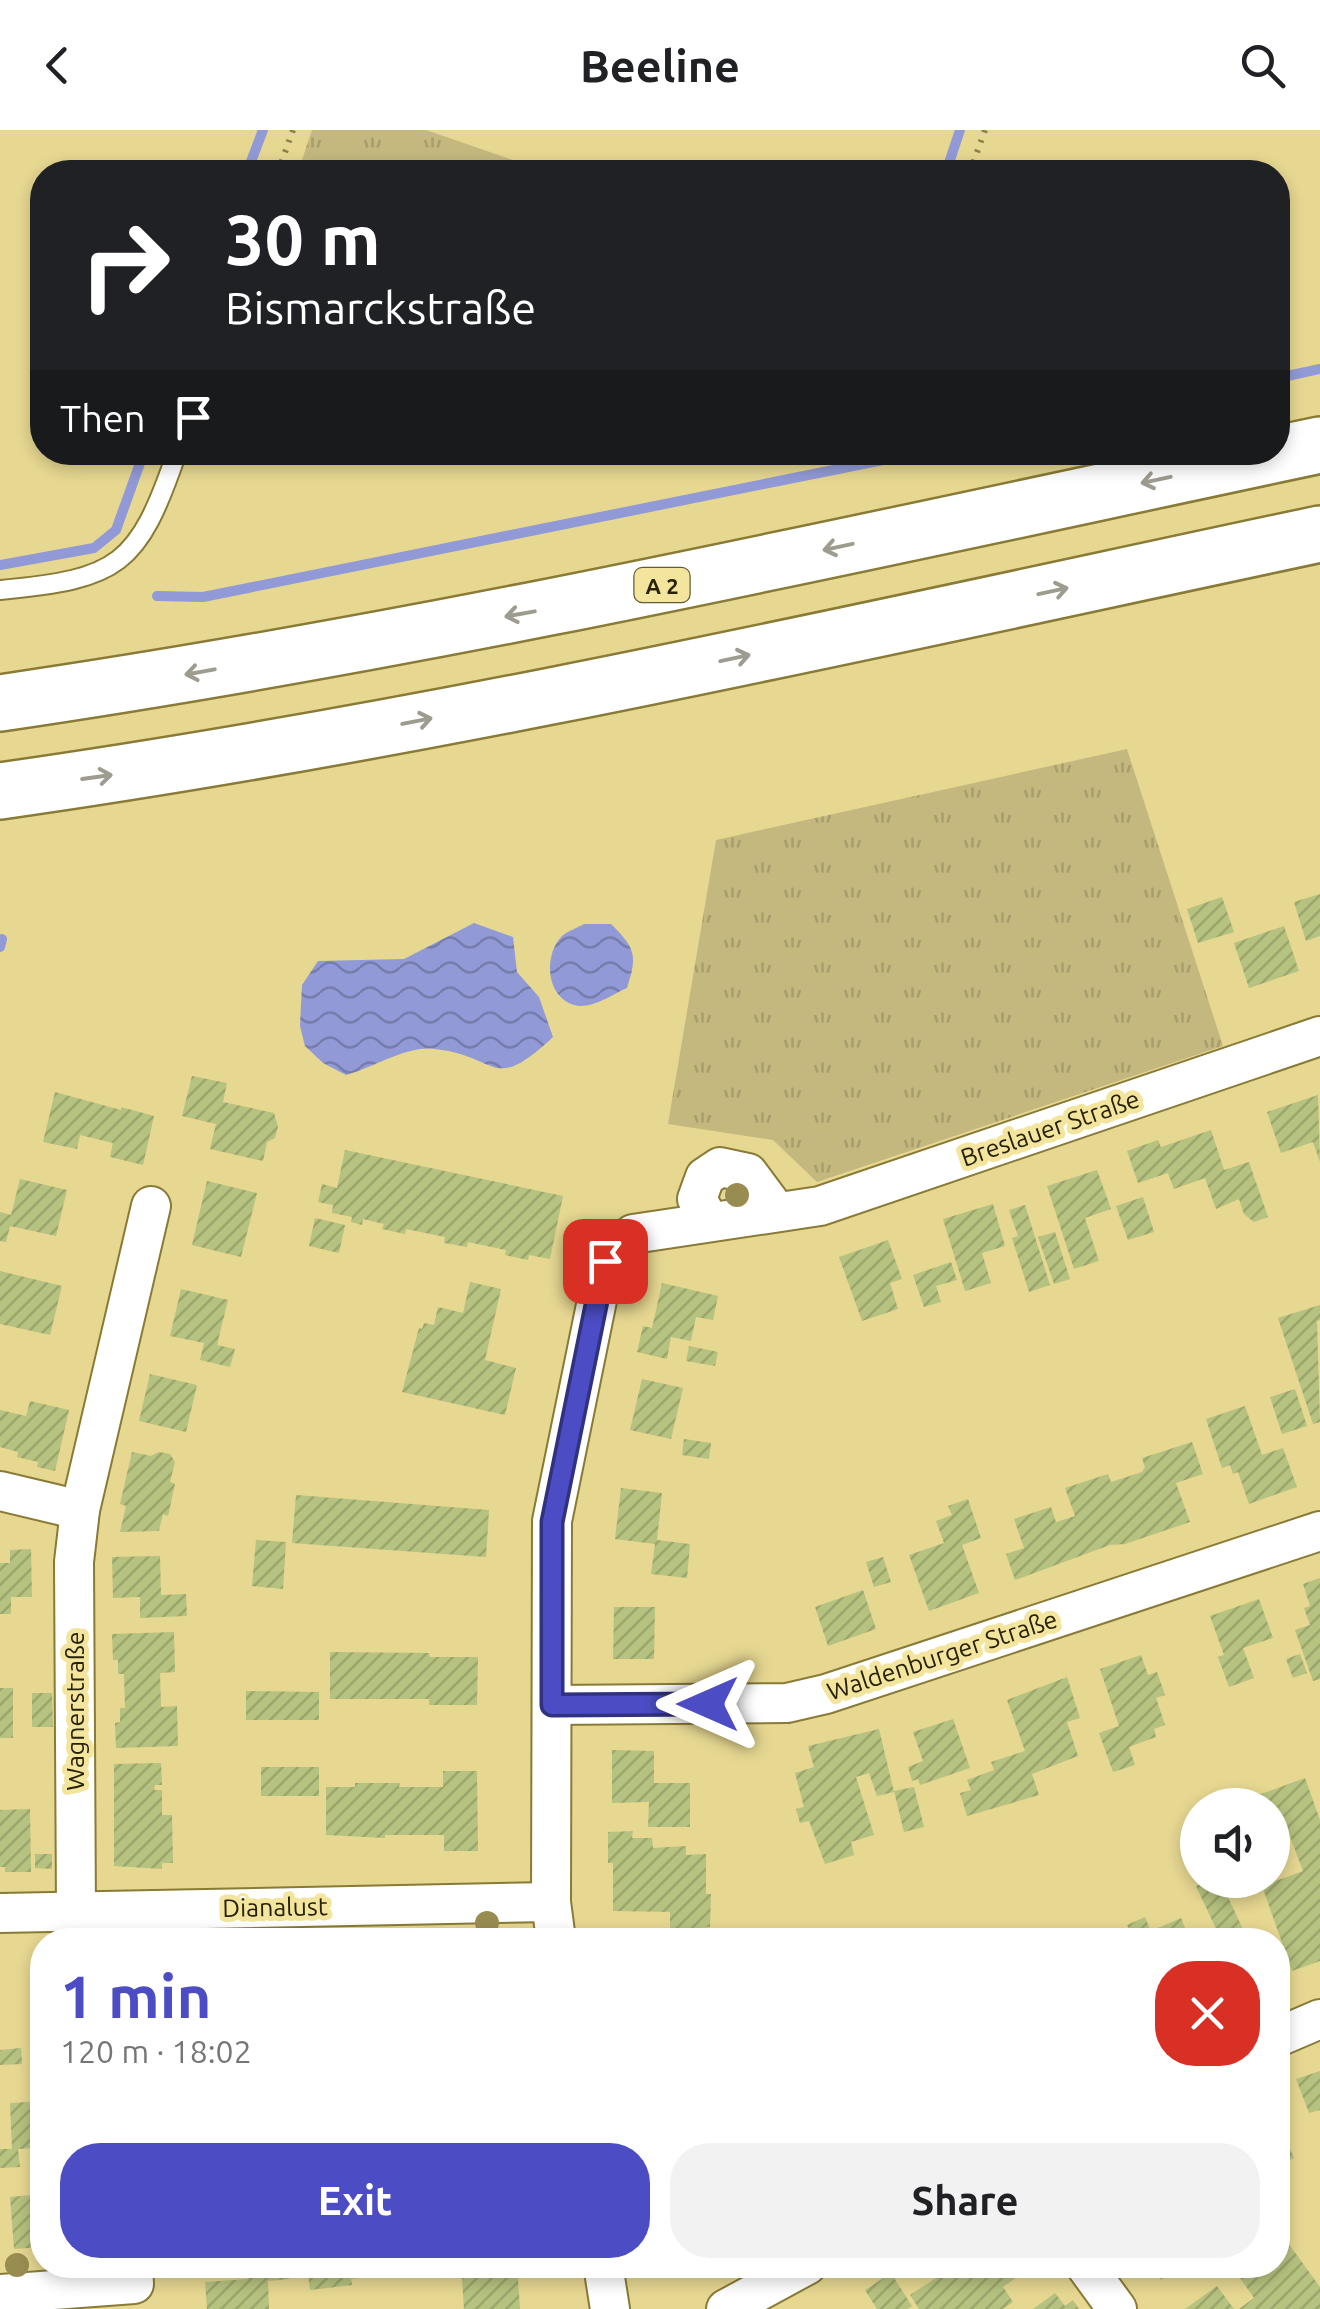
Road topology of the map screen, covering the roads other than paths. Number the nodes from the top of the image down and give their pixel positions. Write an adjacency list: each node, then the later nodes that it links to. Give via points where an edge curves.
1 (1320, 445): 2 (highway, A 2, one-way to 2)
2 (1290, 451)
3 (172, 465): 6 (lane, via 148,528 120,562 67,584)
4 (1226, 465): 7 (highway, A 2, one-way to 7, via 543,610)
5 (1320, 534): 8 (highway, one-way to 5, via 172,767 584,690)
6 (0, 590)
7 (0, 703)
8 (0, 791)
9 (1320, 1036): 11 (street, Breslauer Straße, via 820,1206)
10 (151, 1206): 14 (street, Wagnerstraße)
11 (778, 1212): 12 (street, Breslauer Straße); 12 (street, via 748,1173 720,1168 705,1177 697,1199)
12 (710, 1222): 16 (street, Breslauer Straße, via 634,1234 605,1261 552,1522)
13 (0, 1491): 14 (street)
14 (80, 1510): 18 (street, Wagnerstraße, via 74,1562)
15 (1320, 1531): 16 (street, Waldenburger Straße, via 787,1703)
16 (552, 1705): 17 (street)
17 (551, 1902): 18 (street, Dianalust); 20 (street)
18 (76, 1912): 19 (street, Dianalust)
19 (0, 1913)
20 (554, 1928)
21 (1320, 2019): 22 (street)
22 (1290, 2032)
23 (134, 2278): 27 (street, via 134,2284)
24 (605, 2278): 28 (street)
25 (784, 2278): 29 (street)
26 (1094, 2278): 30 (street)
27 (0, 2294)
28 (610, 2309)
29 (726, 2309)
30 (1117, 2309)

